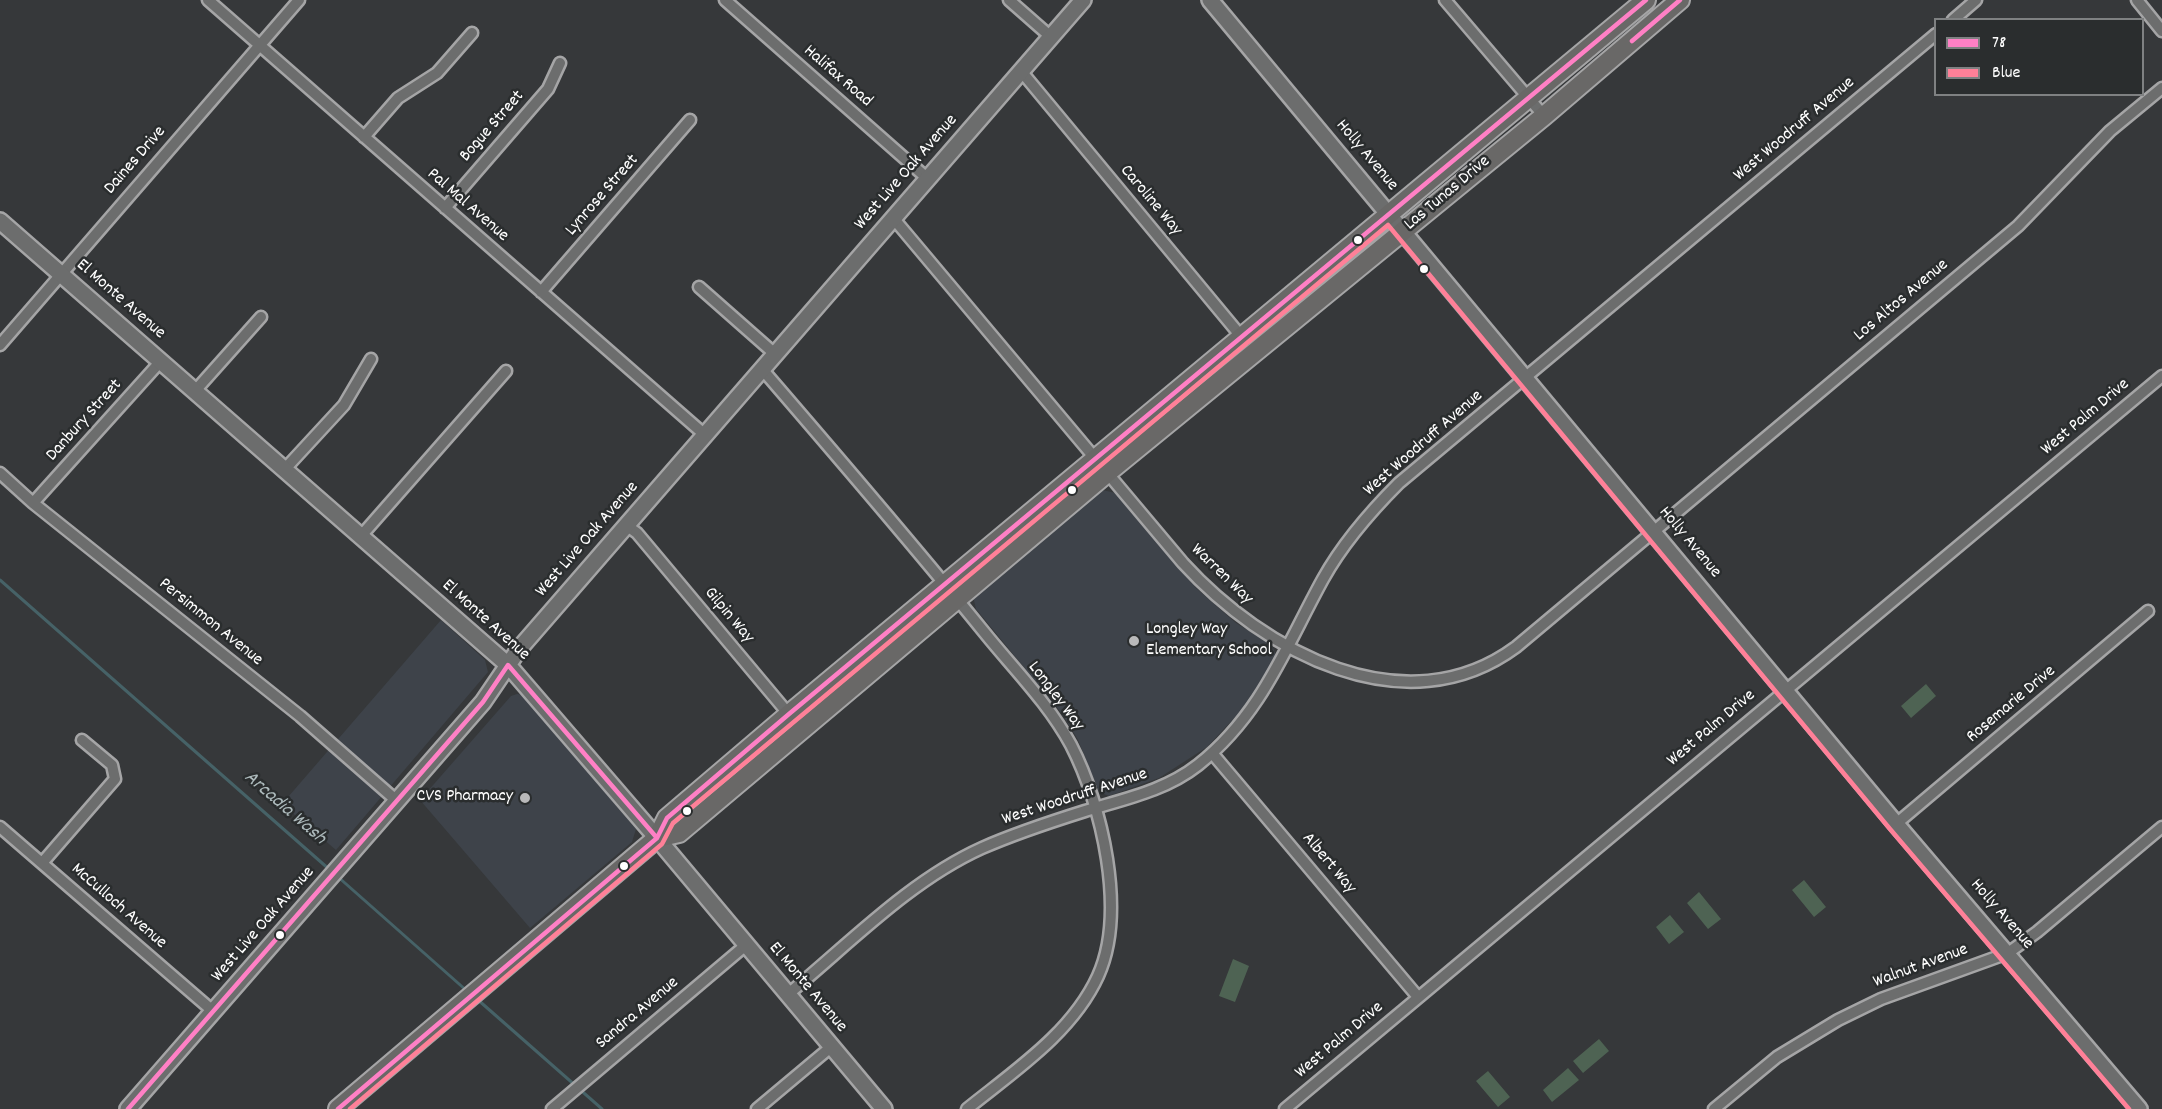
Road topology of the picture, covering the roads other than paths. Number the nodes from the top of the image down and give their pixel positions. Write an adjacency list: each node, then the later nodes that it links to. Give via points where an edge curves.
1 (208, 0): 17 (street, Pal Mal Avenue)
2 (299, 0): 17 (street, Daines Drive)
3 (724, 0): 25 (street, Halifax Road)
4 (1009, 0): 16 (street)
5 (1083, 0): 16 (street, West Live Oak Avenue)
6 (1210, 0): 27 (street, Holly Avenue)
7 (1445, 0): 21 (street)
8 (1647, 0): 21 (main road, Las Tunas Drive)
9 (1680, 0): 22 (main road, Las Tunas Drive)
10 (1976, 0): 12 (street)
11 (2137, 0): 13 (street)
12 (1955, 18)
13 (2162, 31)
14 (472, 33): 24 (street, via 437,74 398,98)
15 (1934, 35): 44 (street, West Woodruff Avenue)
16 (1052, 37): 19 (street, West Live Oak Avenue)
17 (260, 46): 24 (street, Pal Mal Avenue); 31 (street, Daines Drive)
18 (561, 63): 26 (street, Bogue Street, via 548,89)
19 (1021, 71): 25 (street, West Live Oak Avenue); 35 (street, Caroline Way)
20 (2162, 88): 53 (street, Los Altos Avenue, via 2110,131 2018,226)
21 (1529, 99): 22 (street); 27 (main road, Las Tunas Drive)
22 (1544, 116): 30 (main road, Las Tunas Drive)
23 (690, 120): 33 (street, Lynrose Street)
24 (364, 137): 26 (street, Pal Mal Avenue)
25 (928, 179): 28 (street, West Live Oak Avenue)
26 (445, 208): 33 (street, Pal Mal Avenue)
27 (1389, 214): 30 (street, Holly Avenue); 35 (main road, Las Tunas Drive)
28 (894, 219): 38 (street, West Live Oak Avenue); 47 (street, Warren Way)
29 (0, 221): 31 (street, El Monte Avenue)
30 (1404, 232): 37 (main road, Las Tunas Drive); 44 (street, Holly Avenue)
31 (62, 275): 36 (street, Daines Drive); 40 (street, El Monte Avenue)
32 (699, 287): 38 (street)
33 (541, 292): 46 (street, Pal Mal Avenue)
34 (261, 317): 45 (street)
35 (1241, 336): 37 (street, Caroline Way); 47 (main road, Las Tunas Drive)
36 (0, 345)
37 (1254, 351): 50 (main road, Las Tunas Drive)
38 (775, 354): 41 (street, West Live Oak Avenue)
39 (371, 358): 48 (street, via 344,405)
40 (161, 361): 45 (street, El Monte Avenue); 51 (street, Danbury Street)
41 (762, 369): 46 (street, West Live Oak Avenue); 55 (street, Longley Way)
42 (506, 372): 54 (street)
43 (2162, 376): 59 (street, West Palm Drive)
44 (1526, 378): 53 (street, Holly Avenue); 57 (street, West Woodruff Avenue, via 1425,459 1375,507 1323,578)
45 (195, 391): 48 (street, El Monte Avenue)
46 (705, 435): 52 (street, West Live Oak Avenue)
47 (1095, 459): 50 (street, Warren Way); 55 (main road, Las Tunas Drive)
48 (284, 470): 54 (street, El Monte Avenue)
49 (0, 473): 51 (street, Persimmon Avenue)
50 (1107, 473): 55 (main road, Las Tunas Drive); 57 (street, Warren Way, via 1221,602 1257,629)
51 (33, 503): 64 (street, Persimmon Avenue, via 300,716)
52 (626, 525): 58 (street, West Live Oak Avenue); 60 (street, Gilpin Way, via 637,533)
53 (1653, 530): 57 (street, Warren Way, via 1499,659 1453,677 1418,683 1360,677); 59 (street, Holly Avenue)
54 (361, 536): 58 (street, El Monte Avenue)
55 (951, 592): 60 (main road, Las Tunas Drive); 61 (main road, Las Tunas Drive); 65 (street, Longley Way, via 1054,720 1071,746)
56 (2148, 611): 66 (street, Rosemarie Drive)
57 (1289, 646): 63 (street, West Woodruff Avenue, via 1246,719)
58 (508, 665): 64 (street, West Live Oak Avenue, via 483,702); 69 (street, El Monte Avenue)
59 (1785, 690): 66 (street, Holly Avenue); 74 (street, West Palm Drive)
60 (789, 714): 61 (street, Gilpin Way); 69 (main road, Las Tunas Drive, via 667,818)
61 (802, 730): 69 (main road, Las Tunas Drive, via 676,835)
62 (82, 740): 70 (street, via 112,765 115,779)
63 (1212, 753): 65 (street, West Woodruff Avenue, via 1162,786); 74 (street, Albert Way)
64 (397, 801): 75 (street, West Live Oak Avenue)
65 (1096, 808): 73 (street, West Woodruff Avenue, via 1014,834 936,873); 82 (street, Longley Way, via 1110,889 1111,922 1098,975 1067,1023)
66 (1896, 824): 72 (street, Holly Avenue)
67 (0, 827): 70 (street, McCulloch Avenue)
68 (2162, 827): 72 (street, Walnut Avenue)
69 (657, 838): 71 (street, El Monte Avenue); 78 (main road, Las Tunas Drive)
70 (42, 863): 75 (street, McCulloch Avenue)
71 (746, 945): 73 (street, El Monte Avenue); 79 (street, Sandra Avenue)
72 (2008, 953): 84 (street, Walnut Avenue, via 1881,999 1838,1020 1777,1057); 85 (street, Holly Avenue)
73 (787, 995): 76 (street, El Monte Avenue)
74 (1418, 997): 83 (street, West Palm Drive)
75 (214, 1012): 77 (street, West Live Oak Avenue)
76 (831, 1047): 80 (street); 81 (street, El Monte Avenue)
77 (128, 1109)
78 (338, 1109)
79 (552, 1109)
80 (757, 1109)
81 (884, 1109)
82 (967, 1109)
83 (1285, 1109)
84 (1714, 1109)
85 (2139, 1109)

